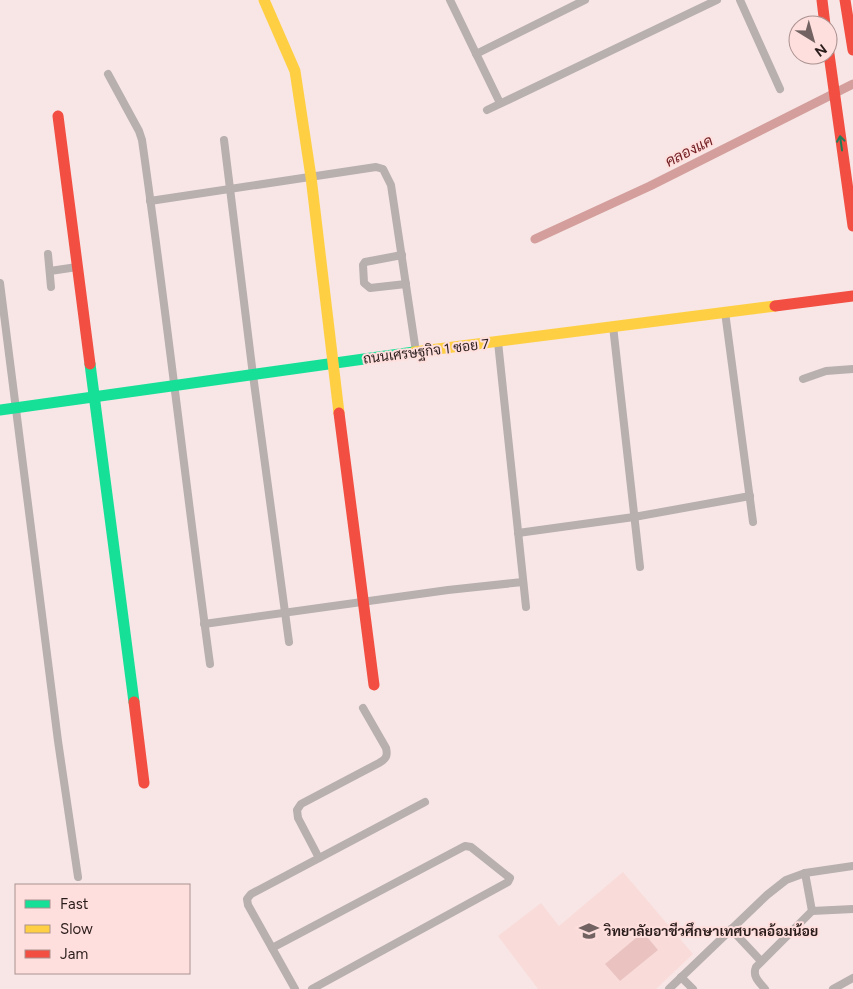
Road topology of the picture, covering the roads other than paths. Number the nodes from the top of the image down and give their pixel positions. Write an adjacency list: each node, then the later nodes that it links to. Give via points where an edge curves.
1 (264, 0): 18 (street, via 295,71)
2 (585, 0): 10 (street)
3 (717, 0): 14 (street)
4 (740, 0): 13 (street)
5 (822, 0): 8 (street)
6 (845, 0): 9 (street)
7 (452, 1): 10 (street)
8 (824, 15)
9 (853, 50)
10 (476, 54): 14 (street)
11 (831, 65): 21 (street, one-way to 11)
12 (108, 74): 20 (street, via 139,131)
13 (780, 89)
14 (500, 103): 15 (street)
15 (487, 110)
16 (58, 116): 24 (street)
17 (224, 140): 19 (street)
18 (311, 176): 19 (street); 23 (street, via 376,167 383,169 391,185); 34 (street)
19 (230, 187): 20 (street); 36 (street)
20 (150, 200): 38 (street)
21 (853, 226)
22 (48, 254): 25 (street)
23 (402, 255): 27 (street); 27 (street, via 366,262 363,265 364,283 370,288)
24 (77, 267): 25 (street); 39 (street)
25 (50, 271): 28 (street)
26 (0, 283): 40 (street)
27 (406, 284): 33 (street)
28 (51, 287)
29 (853, 296): 30 (street, ถนนเศรษฐกิจ 1 ซอย 7)
30 (725, 312): 31 (street, ถนนเศรษฐกิจ 1 ซอย 7); 42 (street)
31 (613, 326): 32 (street, ถนนเศรษฐกิจ 1 ซอย 7); 43 (street)
32 (498, 342): 33 (street, ถนนเศรษฐกิจ 1 ซอย 7); 45 (street)
33 (416, 352): 34 (street, ถนนเศรษฐกิจ 1 ซอย 7)
34 (333, 363): 36 (street, ถนนเศรษฐกิจ 1 ซอย 7); 48 (street)
35 (853, 369): 37 (street, via 826,370)
36 (253, 375): 38 (street, ถนนเศรษฐกิจ 1 ซอย 7); 50 (street)
37 (803, 379)
38 (175, 385): 39 (street, ถนนเศรษฐกิจ 1 ซอย 7); 51 (street)
39 (94, 396): 40 (street, ถนนเศรษฐกิจ 1 ซอย 7); 56 (street)
40 (17, 407): 41 (street, ถนนเศรษฐกิจ 1 ซอย 7); 61 (street)
41 (0, 410)
42 (750, 496): 43 (street); 44 (street)
43 (634, 516): 45 (street); 46 (street)
44 (753, 522)
45 (518, 533): 47 (street)
46 (640, 567)
47 (523, 582): 48 (street); 49 (street)
48 (362, 601): 50 (street); 54 (street)
49 (526, 607)
50 (285, 612): 51 (street); 52 (street)
51 (204, 624): 53 (street)
52 (289, 642)
53 (210, 664)
54 (374, 685)
55 (363, 708): 58 (street, via 386,748 386,759 301,804 297,810 298,818)
56 (144, 783)
57 (425, 802): 58 (street)
58 (319, 858): 65 (street, via 248,898 248,905)
59 (853, 866): 60 (street)
60 (806, 873): 63 (street); 64 (street, via 786,880)
61 (78, 877)
62 (853, 909): 63 (street)
63 (812, 911): 66 (street)
64 (731, 929): 66 (street); 67 (street)
65 (272, 948): 69 (street); 70 (street, via 465,846 471,847 510,878 508,882)
66 (761, 961): 73 (street, via 755,971 756,979)
67 (681, 977): 71 (street); 72 (street)
68 (853, 978): 74 (street)
69 (295, 989)
70 (312, 989)
71 (669, 989)
72 (693, 989)
73 (765, 989)
74 (833, 989)

